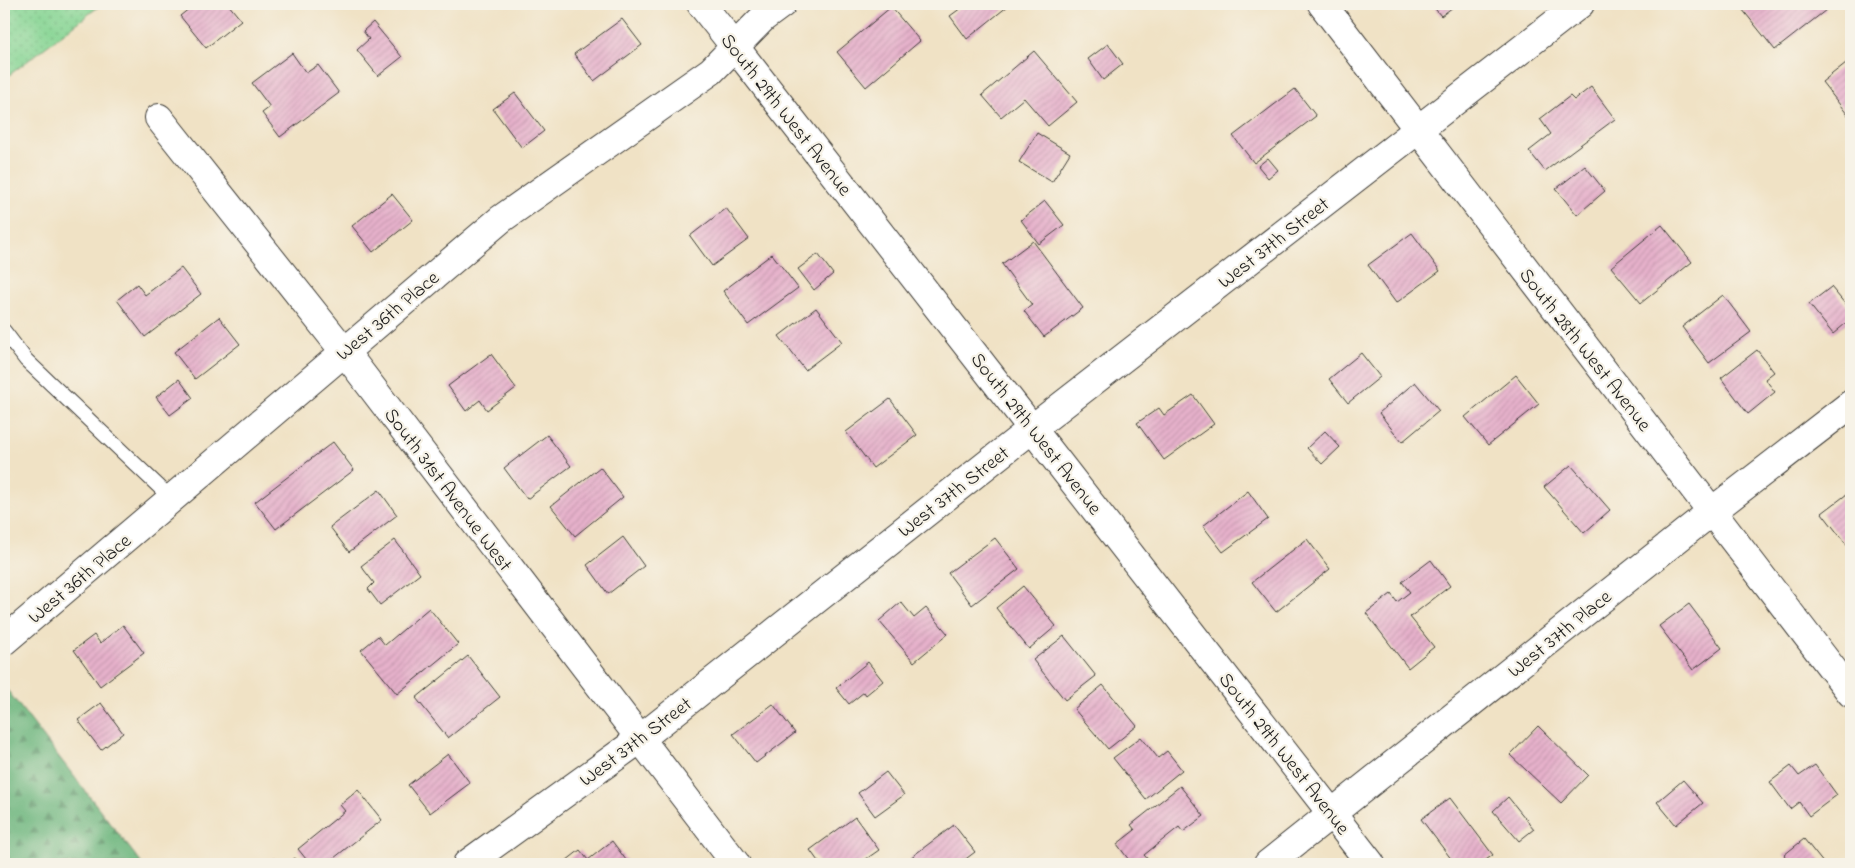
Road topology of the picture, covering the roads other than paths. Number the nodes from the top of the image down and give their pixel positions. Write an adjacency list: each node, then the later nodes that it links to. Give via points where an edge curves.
1 (701, 4): 5 (street, South 29th West Avenue)
2 (782, 4): 5 (street, West 36th Place)
3 (1322, 4): 7 (street, South 28th West Avenue)
4 (1580, 4): 7 (street, West 37th Street)
5 (735, 47): 9 (street, West 36th Place, via 711,71 501,219); 11 (street, South 29th West Avenue)
6 (159, 118): 9 (street, South 31st Avenue West)
7 (1417, 129): 11 (street, West 37th Street); 13 (street, South 28th West Avenue)
8 (4, 331): 12 (lane, via 26,360)
9 (344, 351): 12 (street, West 36th Place); 16 (street, South 31st Avenue West)
10 (1851, 404): 13 (street, West 37th Place)
11 (1032, 428): 16 (street, West 37th Street); 17 (street, South 29th West Avenue)
12 (172, 500): 14 (street, West 36th Place)
13 (1711, 512): 15 (street, South 28th West Avenue); 17 (street, West 37th Place)
14 (4, 641)
15 (1851, 693)
16 (640, 739): 18 (street, West 37th Street); 19 (street, South 31st Avenue West)
17 (1333, 814): 20 (street, West 37th Place); 21 (street, South 29th West Avenue)
18 (467, 864)
19 (736, 864)
20 (1268, 864)
21 (1371, 864)

